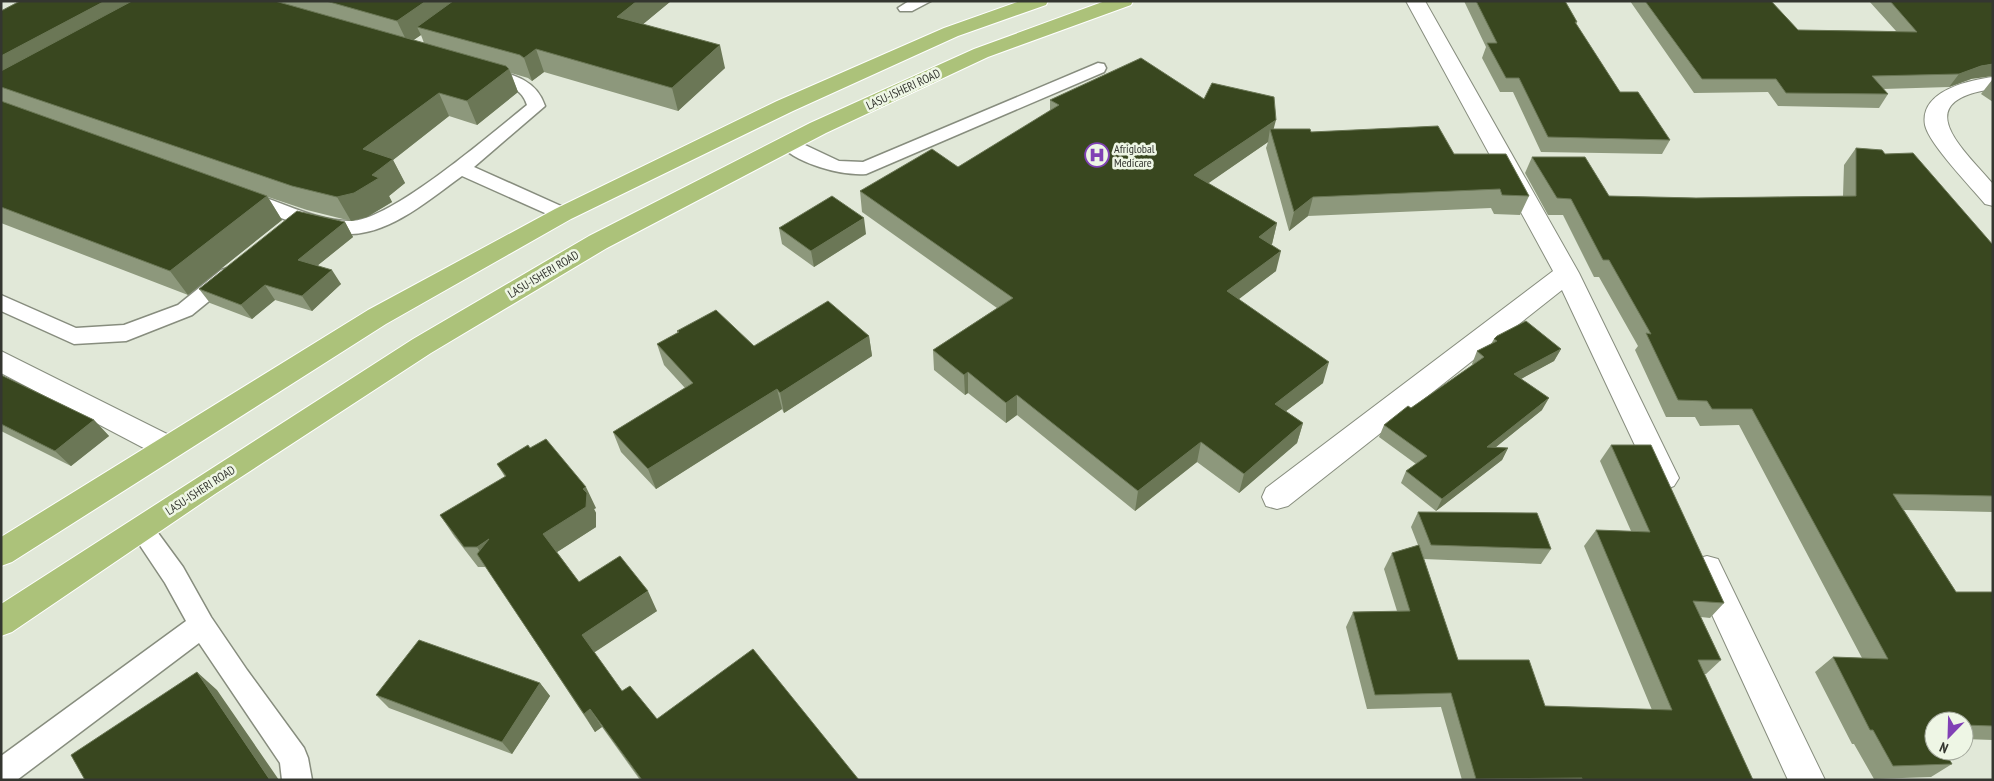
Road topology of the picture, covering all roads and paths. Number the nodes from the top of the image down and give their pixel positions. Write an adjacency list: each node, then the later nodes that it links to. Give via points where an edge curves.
1 (923, 1): 5 (lane)
2 (1039, 1): 13 (main road, via 951,32)
3 (1124, 1): 9 (main road, LASU-ISHERI ROAD, via 981,53)
4 (1415, 1): 15 (street)
5 (906, 8)
6 (466, 68): 10 (lane, via 522,84 535,96 536,106)
7 (1098, 68): 9 (lane, via 866,168 848,171 833,168)
8 (1993, 83): 12 (street, via 1976,84 1948,97 1934,118 1935,128 1942,138)
9 (788, 144): 21 (main road, LASU-ISHERI ROAD, via 598,242 422,346)
10 (461, 168): 11 (lane, via 374,224 351,229 293,223); 13 (lane)
11 (226, 191)
12 (1993, 199)
13 (563, 214): 18 (main road, via 377,317)
14 (247, 260): 16 (lane, via 185,310 126,333 74,336)
15 (1567, 273): 19 (street); 20 (street)
16 (1, 302)
17 (1, 361): 18 (street)
18 (167, 447): 23 (main road)
19 (1276, 497)
20 (1676, 504)
21 (141, 529): 24 (main road, LASU-ISHERI ROAD); 25 (lane, via 174,575)
22 (1697, 548): 28 (street)
23 (1, 554)
24 (1, 622)
25 (202, 625): 26 (lane); 27 (lane, via 294,758)
26 (1, 774)
27 (297, 780)
28 (1806, 780)

